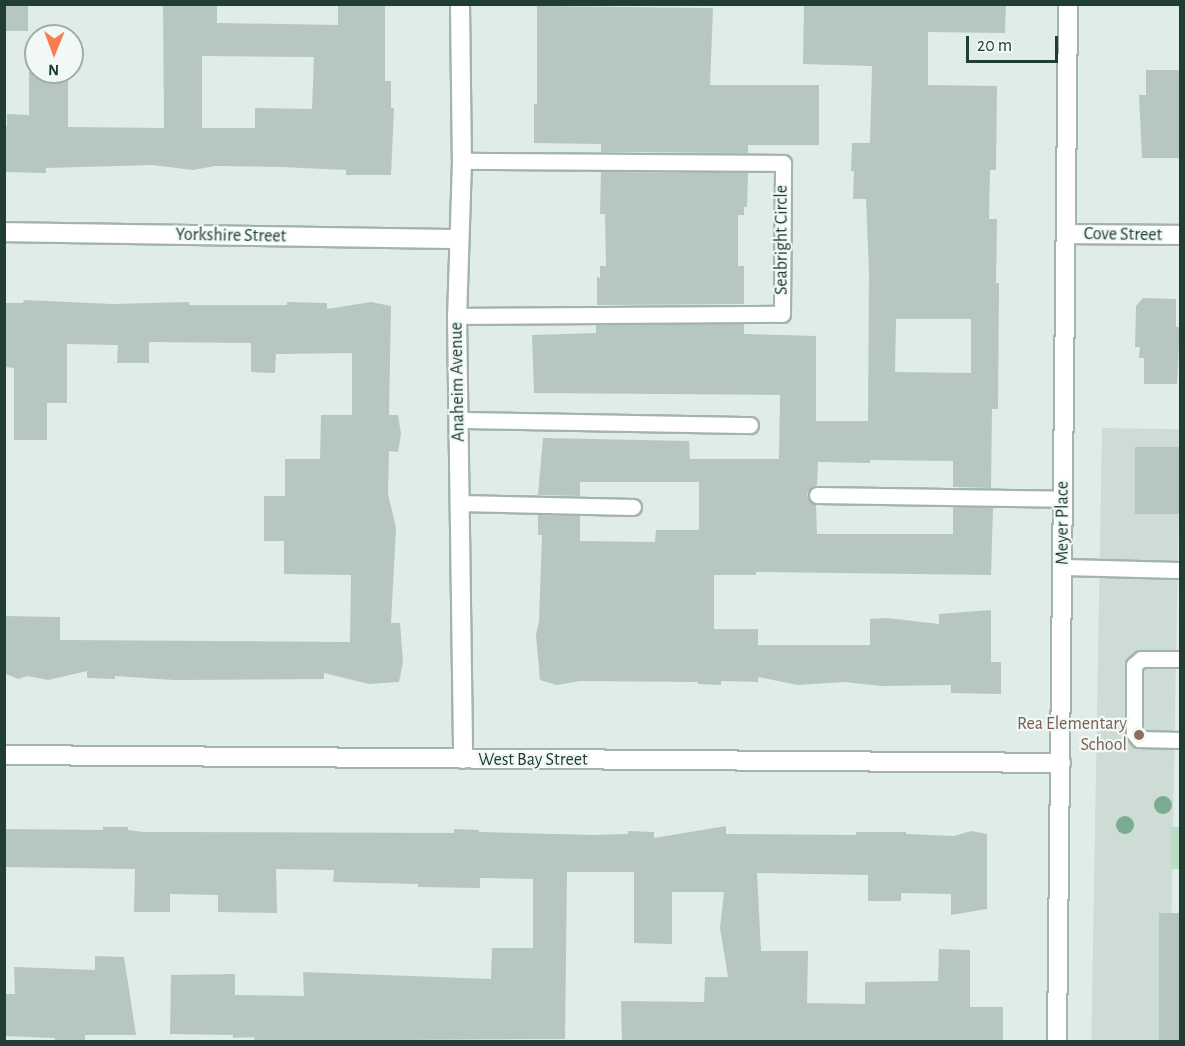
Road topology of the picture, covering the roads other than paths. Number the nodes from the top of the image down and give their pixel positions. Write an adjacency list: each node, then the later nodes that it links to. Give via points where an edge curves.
1 (460, 4): 3 (street, Anaheim Avenue)
2 (1068, 4): 5 (street, Meyer Place)
3 (462, 161): 7 (street, Anaheim Avenue); 8 (lane, Seabright Circle, via 783,163 782,314)
4 (4, 232): 7 (street, Yorkshire Street)
5 (1066, 234): 6 (street, Cove Street); 12 (street, Meyer Place)
6 (1180, 235)
7 (458, 239): 8 (street, Anaheim Avenue)
8 (458, 316): 9 (street, Anaheim Avenue)
9 (459, 420): 10 (lane); 13 (street, Anaheim Avenue)
10 (750, 425)
11 (817, 495): 12 (lane)
12 (1063, 499): 15 (street, Meyer Place)
13 (460, 503): 14 (lane); 20 (street, Anaheim Avenue)
14 (633, 507)
15 (1063, 567): 16 (lane); 21 (street, Meyer Place)
16 (1180, 570)
17 (1180, 659): 18 (lane, via 1141,659 1134,665 1134,733 1139,739)
18 (1180, 740)
19 (4, 755): 20 (street, West Bay Street)
20 (463, 759): 21 (street, West Bay Street)
21 (1061, 763): 22 (street, Meyer Place)
22 (1057, 1041)

